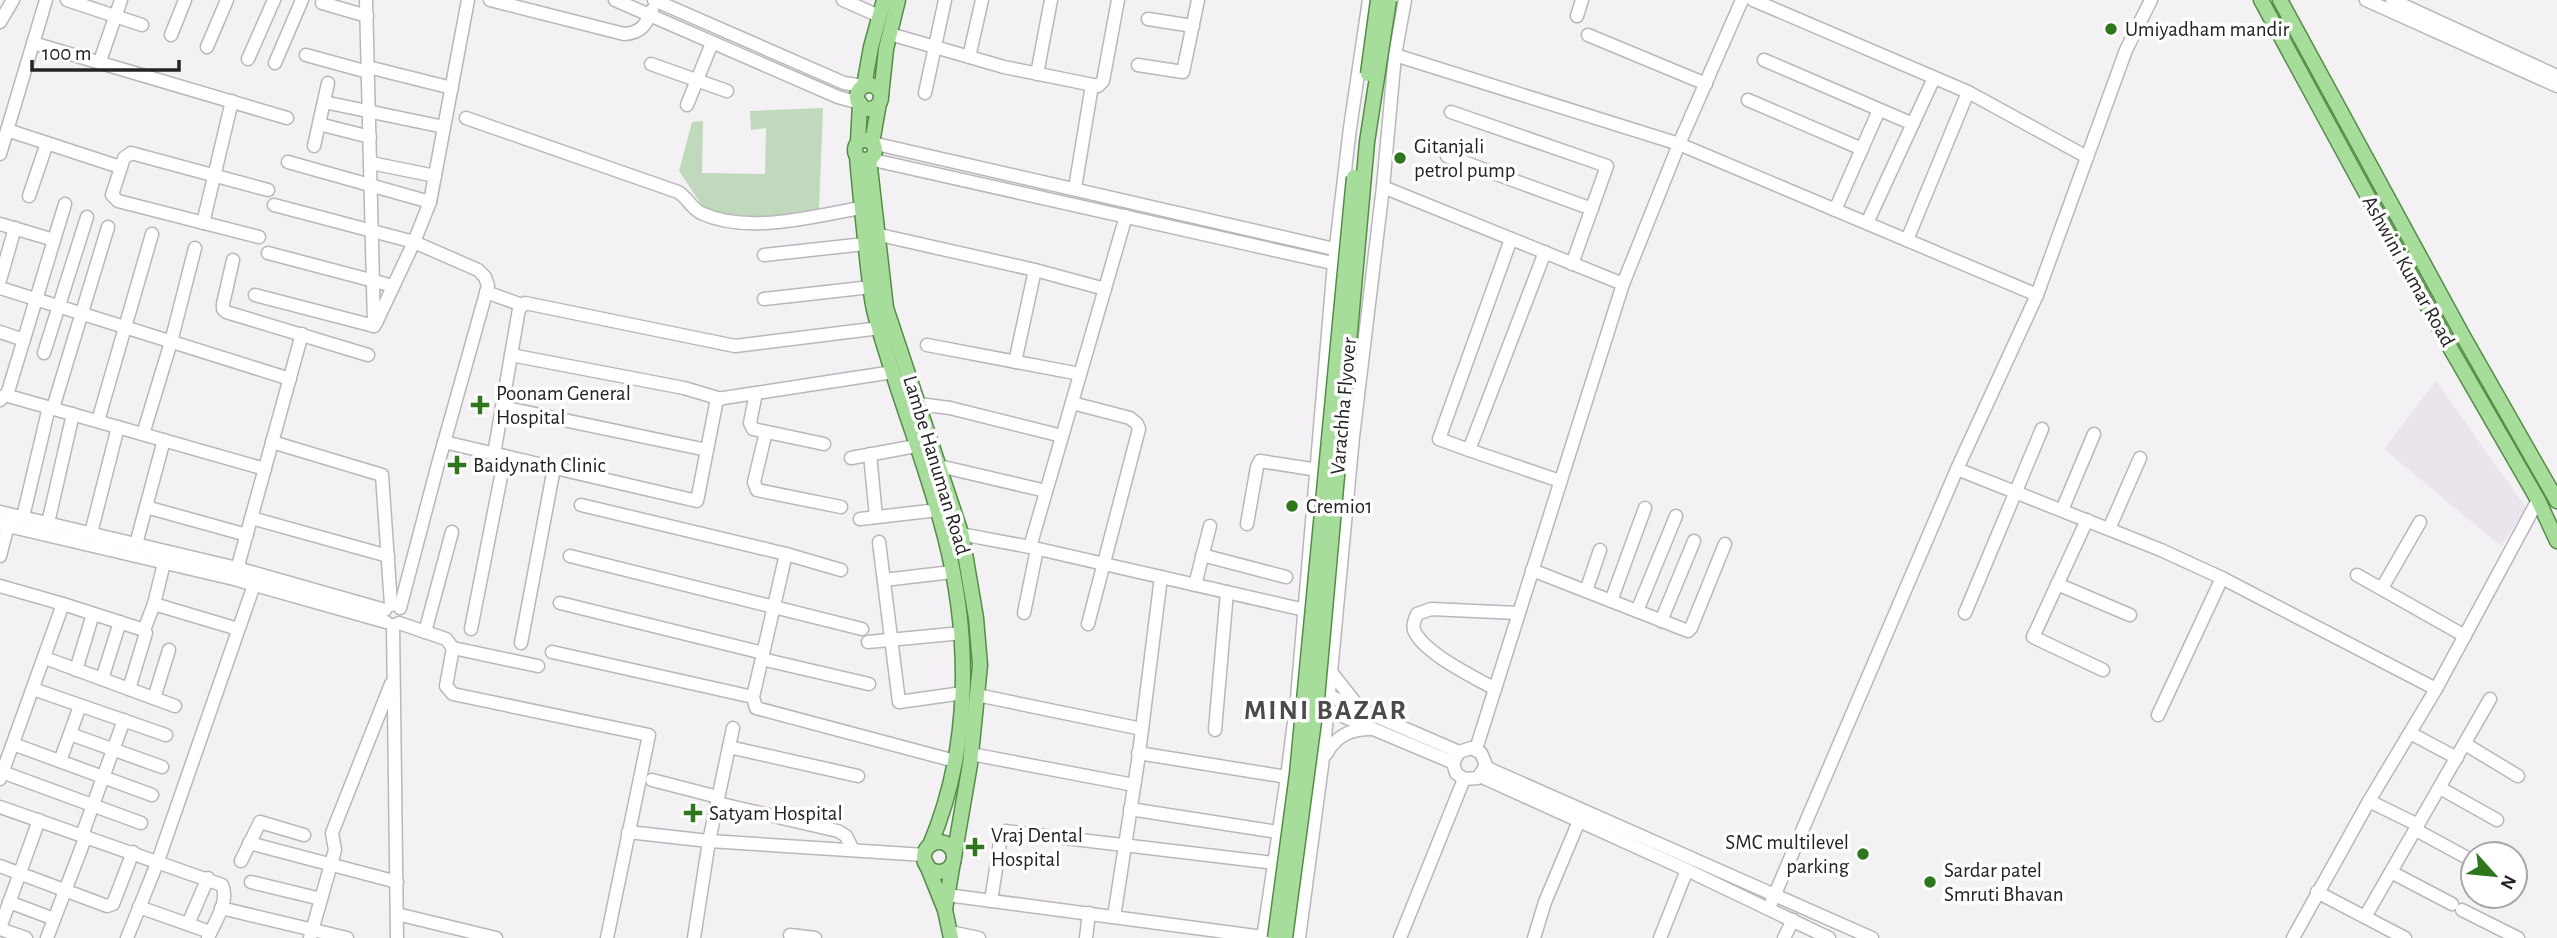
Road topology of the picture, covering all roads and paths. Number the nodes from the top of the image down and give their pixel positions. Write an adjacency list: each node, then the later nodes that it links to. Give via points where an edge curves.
1 (13, 0): 41 (street)
2 (46, 0): 47 (street)
3 (67, 0): 35 (street)
4 (121, 0): 35 (street)
5 (185, 0): 45 (street)
6 (227, 0): 49 (street)
7 (275, 0): 54 (street)
8 (302, 0): 57 (street)
9 (366, 0): 36 (street)
10 (468, 0): 70 (street)
11 (490, 0): 39 (street, via 624,34 641,30)
12 (615, 0): 39 (street)
13 (655, 0): 39 (street); 68 (street, via 844,83)
14 (843, 0): 37 (street)
15 (884, 0): 37 (main road)
16 (898, 0): 44 (main road)
17 (945, 0): 50 (street)
18 (982, 0): 53 (street)
19 (1051, 0): 61 (street)
20 (1118, 0): 67 (street, via 1103,82)
21 (1198, 0): 43 (street)
22 (1369, 0): 130 (street)
23 (1378, 0): 413 (main road, Varachha Flyover, bridge, via 1355,165 1297,775)
24 (1389, 0): 414 (main road, Varachha Flyover, bridge, via 1367,142 1317,699)
25 (1405, 0): 52 (street)
26 (1582, 0): 38 (street)
27 (1742, 0): 66 (street)
28 (1753, 0): 63 (street)
29 (2151, 0): 97 (street, via 2126,50)
30 (2261, 0): 205 (main road, Ashwini Kumar Road)
31 (2280, 0): 206 (main road, Ashwini Kumar Road)
32 (2366, 0): 69 (street)
33 (2392, 0): 62 (street)
34 (322, 4): 36 (street)
35 (114, 16): 42 (street); 55 (street)
36 (367, 16): 60 (street)
37 (879, 16): 68 (main road)
38 (1577, 16)
39 (649, 17): 48 (street)
40 (1148, 19): 43 (street)
41 (0, 22)
42 (142, 25)
43 (1193, 26): 59 (street, via 1183,72)
44 (890, 34): 50 (street); 74 (main road)
45 (171, 35)
46 (1588, 36): 66 (street)
47 (33, 43): 55 (street); 88 (street)
48 (712, 43): 64 (street); 78 (street)
49 (207, 47)
50 (935, 47): 53 (street); 73 (street)
51 (306, 55): 60 (street)
52 (1395, 55): 91 (street); 104 (street)
53 (969, 57): 61 (street)
54 (248, 59)
55 (100, 61): 76 (street)
56 (1764, 61): 80 (street)
57 (275, 63)
58 (651, 64): 64 (street)
59 (1138, 65)
60 (368, 69): 70 (street); 82 (street)
61 (1037, 74): 67 (street)
62 (2557, 76)
63 (1934, 78): 72 (street); 86 (street)
64 (696, 80): 71 (street); 79 (street)
65 (328, 83): 77 (street)
66 (1706, 84): 91 (street)
67 (1092, 85): 105 (street)
68 (864, 86): 74 (main road, via 875,86); 78 (main road, via 858,96)
69 (2557, 86)
70 (452, 88): 87 (street)
71 (727, 92)
72 (1968, 92): 97 (street); 127 (street)
73 (925, 93)
74 (880, 99): 78 (main road, via 869,108); 94 (main road)
75 (1748, 100): 93 (street)
76 (232, 102): 84 (street); 101 (street)
77 (324, 102): 82 (street); 85 (street)
78 (860, 103): 94 (main road)
79 (687, 105)
80 (1880, 110): 86 (street); 93 (street)
81 (1451, 112): 112 (street, via 1604,164 1607,170)
82 (370, 113): 87 (street); 89 (street)
83 (466, 117): 111 (street, via 678,192 695,209 712,216 764,223)
84 (286, 118)
85 (319, 124): 89 (street); 92 (street)
86 (1913, 124): 117 (street)
87 (444, 127): 102 (street)
88 (7, 130): 90 (street); 95 (street)
89 (370, 137): 99 (street)
90 (47, 143): 100 (street); 107 (street)
91 (1679, 144): 113 (street); 141 (street)
92 (314, 146)
93 (1863, 149): 113 (street)
94 (864, 150): 105 (street); 111 (main road, Lambe Hanuman Road); 114 (street); 124 (main road, Lambe Hanuman Road)
95 (0, 154)
96 (1447, 156): 112 (street)
97 (2087, 157): 148 (street)
98 (288, 162): 103 (street)
99 (371, 163): 102 (street); 103 (street)
100 (120, 167): 101 (street, via 131,153); 116 (street, via 114,199)
101 (215, 175): 106 (street); 116 (street)
102 (435, 176): 108 (street)
103 (372, 185): 108 (street); 121 (street)
104 (1383, 187): 125 (street); 136 (street)
105 (1075, 188): 130 (street)
106 (268, 190)
107 (29, 196)
108 (430, 202): 128 (street)
109 (65, 204): 126 (street)
110 (274, 205): 121 (street)
111 (861, 208): 124 (main road, Lambe Hanuman Road)
112 (1592, 209): 137 (street)
113 (1835, 210): 117 (street)
114 (1126, 216): 135 (street); 145 (street)
115 (87, 217): 152 (street)
116 (203, 223): 123 (street)
117 (1867, 223): 127 (street)
118 (0, 224): 120 (street)
119 (108, 226): 153 (street)
120 (15, 228): 126 (street); 139 (street)
121 (373, 231): 128 (street); 140 (street)
122 (152, 234): 155 (street)
123 (259, 237)
124 (869, 237): 133 (street); 138 (street); 143 (main road, Lambe Hanuman Road); 175 (main road, Lambe Hanuman Road, via 886,309)
125 (1511, 239): 131 (street); 192 (street, via 1439,439)
126 (54, 240): 149 (street)
127 (1907, 240): 148 (street)
128 (414, 242): 142 (street); 146 (street, via 478,270 485,277)
129 (195, 248): 160 (street)
130 (1336, 249): 135 (street); 136 (street)
131 (1545, 252): 137 (street); 192 (street)
132 (268, 253): 140 (street)
133 (764, 255)
134 (233, 260): 158 (street, via 223,309)
135 (1334, 263): 136 (street); 201 (street)
136 (1373, 264): 293 (street)
137 (1572, 264): 141 (street)
138 (1035, 270): 145 (street); 165 (street)
139 (0, 280)
140 (374, 281): 142 (street); 154 (street)
141 (1623, 284): 202 (street)
142 (393, 286): 154 (street)
143 (871, 287): 150 (street); 156 (main road, Lambe Hanuman Road)
144 (0, 288): 149 (street)
145 (1105, 289): 168 (street)
146 (486, 292): 151 (street); 188 (street)
147 (255, 295): 154 (street)
148 (2037, 295): 200 (street)
149 (36, 299): 152 (street); 159 (street)
150 (764, 299)
151 (522, 304): 156 (street, via 735,346); 164 (street)
152 (58, 306): 153 (street); 162 (street)
153 (82, 314): 155 (street); 177 (street)
154 (374, 326)
155 (127, 327): 160 (street); 179 (street)
156 (880, 328): 167 (main road, Lambe Hanuman Road)
157 (0, 332): 159 (street)
158 (302, 334): 163 (street); 170 (street)
159 (24, 340): 169 (street)
160 (171, 341): 170 (street); 183 (street)
161 (927, 345): 165 (street)
162 (44, 352)
163 (368, 355)
164 (511, 355): 173 (street); 176 (street)
165 (1015, 362): 168 (street)
166 (0, 371): 169 (street)
167 (893, 372): 171 (street); 190 (main road, Lambe Hanuman Road)
168 (1080, 374): 174 (street)
169 (13, 375): 172 (street)
170 (290, 379): 187 (street)
171 (756, 393): 173 (street); 182 (street, via 750,426)
172 (4, 398): 177 (street)
173 (721, 399): 191 (street, via 717,399)
174 (1072, 403): 185 (street); 242 (street, via 1129,418 1139,429)
175 (919, 404): 185 (street); 197 (main road, Lambe Hanuman Road)
176 (502, 407): 191 (street); 194 (street)
177 (51, 408): 178 (street); 215 (street)
178 (73, 414): 179 (street); 220 (street)
179 (98, 421): 180 (street)
180 (118, 427): 183 (street); 224 (street)
181 (2042, 429): 204 (street)
182 (766, 432): 189 (street); 209 (street, via 754,482 757,490)
183 (143, 434): 186 (street)
184 (2094, 434): 212 (street)
185 (1062, 436): 203 (street)
186 (164, 440): 199 (street); 208 (street)
187 (272, 442): 199 (street); 239 (street, via 382,475)
188 (444, 442): 194 (street); 271 (street)
189 (824, 444)
190 (916, 446): 193 (street); 211 (main road, Lambe Hanuman Road)
191 (707, 450): 198 (street, via 697,501)
192 (1469, 450): 202 (street)
193 (870, 454): 195 (street); 214 (street)
194 (500, 455): 198 (street); 276 (street)
195 (851, 458)
196 (2140, 458): 223 (street)
197 (939, 466): 203 (street); 227 (main road, Lambe Hanuman Road)
198 (554, 468): 284 (street)
199 (265, 469): 216 (street)
200 (1957, 469): 204 (street); 380 (street)
201 (1318, 470): 221 (street, via 1260,461); 264 (street)
202 (1560, 481): 244 (street)
203 (1046, 491): 234 (street)
204 (2015, 492): 212 (street); 267 (street)
205 (2538, 500): 230 (main road, Ashwini Kumar Road); 281 (street)
206 (2557, 501)
207 (581, 505): 236 (street)
208 (146, 507): 226 (street); 232 (street)
209 (841, 507)
210 (1644, 508): 259 (street)
211 (938, 510): 214 (street); 228 (main road, Lambe Hanuman Road)
212 (2062, 510): 218 (street)
213 (1676, 516): 265 (street)
214 (876, 517): 217 (street)
215 (9, 518): 220 (street); 238 (street); 241 (street)
216 (251, 519): 226 (street); 239 (street)
217 (860, 519)
218 (2087, 520): 223 (street); 252 (street)
219 (2420, 522): 256 (street)
220 (48, 523): 224 (street)
221 (1247, 524)
222 (1210, 526): 237 (street)
223 (2109, 529): 250 (street)
224 (90, 533): 232 (street)
225 (452, 533): 279 (street)
226 (247, 535): 246 (street)
227 (962, 536): 228 (street); 234 (street); 302 (main road, Lambe Hanuman Road, via 980,665)
228 (946, 540): 245 (main road, Lambe Hanuman Road)
229 (1694, 541): 272 (street)
230 (2557, 541)
231 (879, 542): 251 (street)
232 (136, 544): 241 (street)
233 (1725, 544): 272 (street, via 1689,630)
234 (1034, 548): 242 (street); 269 (street)
235 (1601, 550): 257 (street)
236 (786, 554): 243 (street); 263 (street)
237 (1202, 555): 249 (street); 254 (street)
238 (0, 556)
239 (388, 556): 271 (street)
240 (570, 556): 263 (street)
241 (165, 557): 246 (street); 262 (street)
242 (1104, 564): 248 (street); 274 (street)
243 (841, 570)
244 (1532, 570): 257 (street); 266 (street)
245 (952, 572): 251 (street); 280 (main road, Lambe Hanuman Road)
246 (236, 574): 253 (street); 271 (street)
247 (2357, 575): 256 (street)
248 (1161, 577): 254 (street); 315 (street)
249 (1286, 577)
250 (2222, 578): 301 (street); 312 (street)
251 (884, 580): 282 (street)
252 (2057, 584): 270 (street); 292 (street, via 2033,638)
253 (254, 585): 271 (street); 275 (street)
254 (1195, 585): 258 (street)
255 (0, 586): 261 (street)
256 (2382, 589): 281 (street)
257 (1586, 591): 259 (street)
258 (1227, 592): 264 (street); 317 (street)
259 (1611, 601): 265 (street)
260 (560, 603): 288 (street)
261 (63, 604): 268 (street); 289 (street)
262 (154, 604): 275 (street); 278 (street)
263 (774, 607): 277 (street); 288 (street)
264 (1305, 610): 296 (street)
265 (1637, 611): 272 (street)
266 (1518, 613): 300 (street); 300 (street, via 1431,609 1417,614 1413,623 1439,656)
267 (1965, 613)
268 (93, 614): 273 (street); 291 (street)
269 (1024, 614)
270 (2130, 615)
271 (392, 616): 279 (street); 294 (street)
272 (1661, 621)
273 (120, 622): 278 (street); 295 (street)
274 (1088, 624)
275 (239, 629): 367 (street)
276 (471, 629)
277 (862, 629)
278 (144, 630): 299 (street)
279 (425, 632): 285 (street, via 446,639)
280 (962, 633): 282 (street); 302 (main road, Lambe Hanuman Road)
281 (2465, 636): 301 (street)
282 (892, 640): 283 (street); 302 (street, via 899,702)
283 (868, 642)
284 (521, 643)
285 (453, 648): 290 (street); 355 (street, via 445,682 453,694 649,735)
286 (169, 650): 305 (street)
287 (552, 652): 304 (street)
288 (763, 656): 297 (street); 304 (street)
289 (45, 658): 291 (street); 298 (street)
290 (538, 666)
291 (76, 670): 295 (street)
292 (2103, 670)
293 (1331, 672): 303 (street); 311 (street)
294 (394, 677): 370 (street, via 332,833 335,850); 377 (street)
295 (102, 679): 299 (street)
296 (1298, 683): 303 (street); 306 (street)
297 (869, 684)
298 (33, 689): 308 (street); 321 (street)
299 (129, 689): 305 (street)
300 (1495, 689): 324 (street)
301 (2436, 689): 318 (street)
302 (970, 694): 315 (street); 327 (main road, Lambe Hanuman Road); 332 (main road, Lambe Hanuman Road)
303 (1329, 696): 310 (street); 311 (street)
304 (753, 697): 332 (street, via 756,708 765,712)
305 (154, 698): 309 (street)
306 (1297, 698): 310 (street); 339 (street)
307 (2490, 699): 322 (street)
308 (80, 706): 313 (street); 319 (street)
309 (175, 706)
310 (1328, 709): 316 (street); 329 (street)
311 (1360, 709): 328 (street)
312 (2158, 715)
313 (124, 720): 320 (street); 325 (street)
314 (733, 729): 323 (street)
315 (1142, 729): 326 (street)
316 (1374, 729): 328 (street); 329 (street, via 1342,735)
317 (1215, 730)
318 (2410, 733): 330 (street); 346 (street)
319 (69, 734): 325 (street); 331 (street)
320 (166, 734)
321 (13, 744): 331 (street); 335 (street)
322 (2465, 744): 330 (street); 337 (street)
323 (729, 747): 336 (street); 345 (street)
324 (1476, 749): 328 (street, via 1469,748); 334 (street, via 1483,756)
325 (113, 750): 333 (street); 338 (street)
326 (1138, 753): 339 (street); 342 (street)
327 (971, 754): 342 (street); 366 (main road, Lambe Hanuman Road)
328 (1456, 757): 340 (street, via 1456,773)
329 (1323, 758): 415 (street)
330 (2457, 758): 343 (street)
331 (60, 761): 338 (street)
332 (955, 761): 365 (main road, Lambe Hanuman Road, via 943,815)
333 (162, 767)
334 (1482, 772): 340 (street, via 1473,780); 352 (street); 380 (street)
335 (1, 776): 347 (street)
336 (858, 776)
337 (2518, 776)
338 (103, 777): 344 (street); 347 (street)
339 (1287, 777): 356 (street)
340 (1464, 779): 416 (street)
341 (652, 780): 345 (street)
342 (1134, 785): 349 (street)
343 (2440, 788): 351 (street); 354 (street)
344 (152, 795)
345 (718, 800): 359 (street); 362 (street, via 838,831)
346 (2369, 801): 354 (street); 379 (street)
347 (93, 806): 353 (street); 358 (street)
348 (0, 807): 350 (street)
349 (1130, 809): 356 (street); 361 (street)
350 (39, 820): 358 (street); 374 (street)
351 (2497, 820)
352 (1579, 821): 372 (street); 417 (street)
353 (141, 823)
354 (2417, 827): 364 (street); 373 (street)
355 (628, 832): 359 (street); 408 (street)
356 (1278, 832): 369 (street)
357 (304, 835): 360 (street, via 263,822 257,824)
358 (84, 836): 363 (street); 378 (street)
359 (709, 841): 362 (street); 409 (street)
360 (249, 843): 368 (street); 370 (street)
361 (1125, 846): 369 (street); 383 (street, via 1004,831); 391 (street)
362 (853, 850): 365 (street)
363 (133, 852): 367 (street); 378 (street, via 111,906)
364 (2459, 852)
365 (927, 854): 366 (main road, via 944,843); 366 (main road, via 932,870 942,872); 388 (main road)
366 (954, 860): 381 (main road, Lambe Hanuman Road)
367 (158, 861): 375 (street); 385 (street)
368 (241, 861)
369 (1274, 863): 413 (street)
370 (331, 865): 377 (street); 382 (street)
371 (0, 866): 374 (street)
372 (1686, 870): 387 (street); 418 (street)
373 (2391, 872): 392 (street); 397 (street)
374 (20, 873): 378 (street); 384 (street)
375 (208, 878): 386 (street, via 224,887); 395 (street)
376 (251, 882): 382 (street)
377 (397, 882): 390 (street)
378 (65, 891): 393 (street)
379 (2317, 892): 392 (street); 422 (street)
380 (1775, 894): 387 (street); 421 (street)
381 (947, 895): 383 (street); 388 (main road, Lambe Hanuman Road)
382 (321, 900): 398 (street)
383 (991, 901): 389 (street)
384 (9, 902): 393 (street); 396 (street)
385 (139, 907): 395 (street); 404 (street)
386 (221, 908): 398 (street); 401 (street)
387 (1769, 908): 394 (street)
388 (945, 910): 400 (main road)
389 (1088, 913): 391 (street); 412 (street)
390 (397, 914): 406 (street); 407 (street)
391 (1114, 917): 413 (street)
392 (2365, 917): 423 (street)
393 (54, 919): 403 (street)
394 (1793, 920): 419 (street); 420 (street)
395 (188, 924): 401 (street)
396 (0, 929): 402 (street)
397 (2495, 933): 424 (street)
398 (311, 934): 405 (street)
399 (790, 935): 410 (street)
400 (950, 935): 411 (street)
401 (209, 936)
402 (26, 938)
403 (47, 938)
404 (127, 938)
405 (347, 938)
406 (397, 938)
407 (496, 938)
408 (607, 938)
409 (694, 938)
410 (815, 938)
411 (979, 938)
412 (1086, 938)
413 (1267, 938)
414 (1285, 938)
415 (1299, 938)
416 (1400, 938)
417 (1534, 938)
418 (1660, 938)
419 (1784, 938)
420 (1829, 938)
421 (1872, 938)
422 (2293, 938)
423 (2405, 938)
424 (2518, 938)

